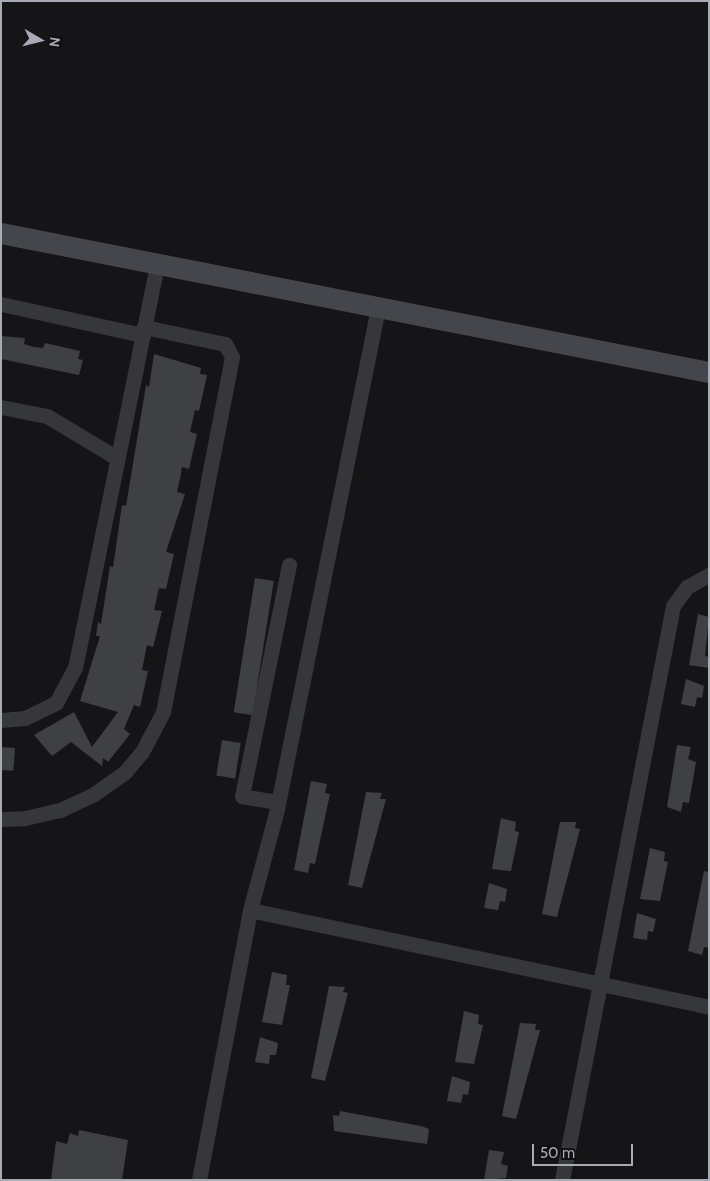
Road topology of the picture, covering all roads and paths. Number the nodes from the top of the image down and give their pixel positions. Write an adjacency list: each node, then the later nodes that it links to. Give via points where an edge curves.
1 (1, 233): 2 (street)
2 (157, 264): 4 (street); 5 (street)
3 (1, 304): 5 (street)
4 (378, 308): 6 (street); 12 (street)
5 (143, 331): 8 (street); 13 (street, via 225,344 232,357 163,712 142,752 125,772 94,794 60,810 25,818)
6 (709, 372)
7 (1, 407): 8 (street, via 47,416)
8 (118, 458): 11 (street, via 75,668 56,703 25,718)
9 (289, 565): 12 (street, via 242,796)
10 (709, 576): 15 (street, via 687,587 673,606)
11 (1, 720)
12 (278, 802): 14 (street)
13 (1, 819)
14 (250, 910): 15 (street); 17 (street)
15 (598, 986): 16 (street); 18 (street)
16 (709, 1007)
17 (199, 1180)
18 (562, 1180)

